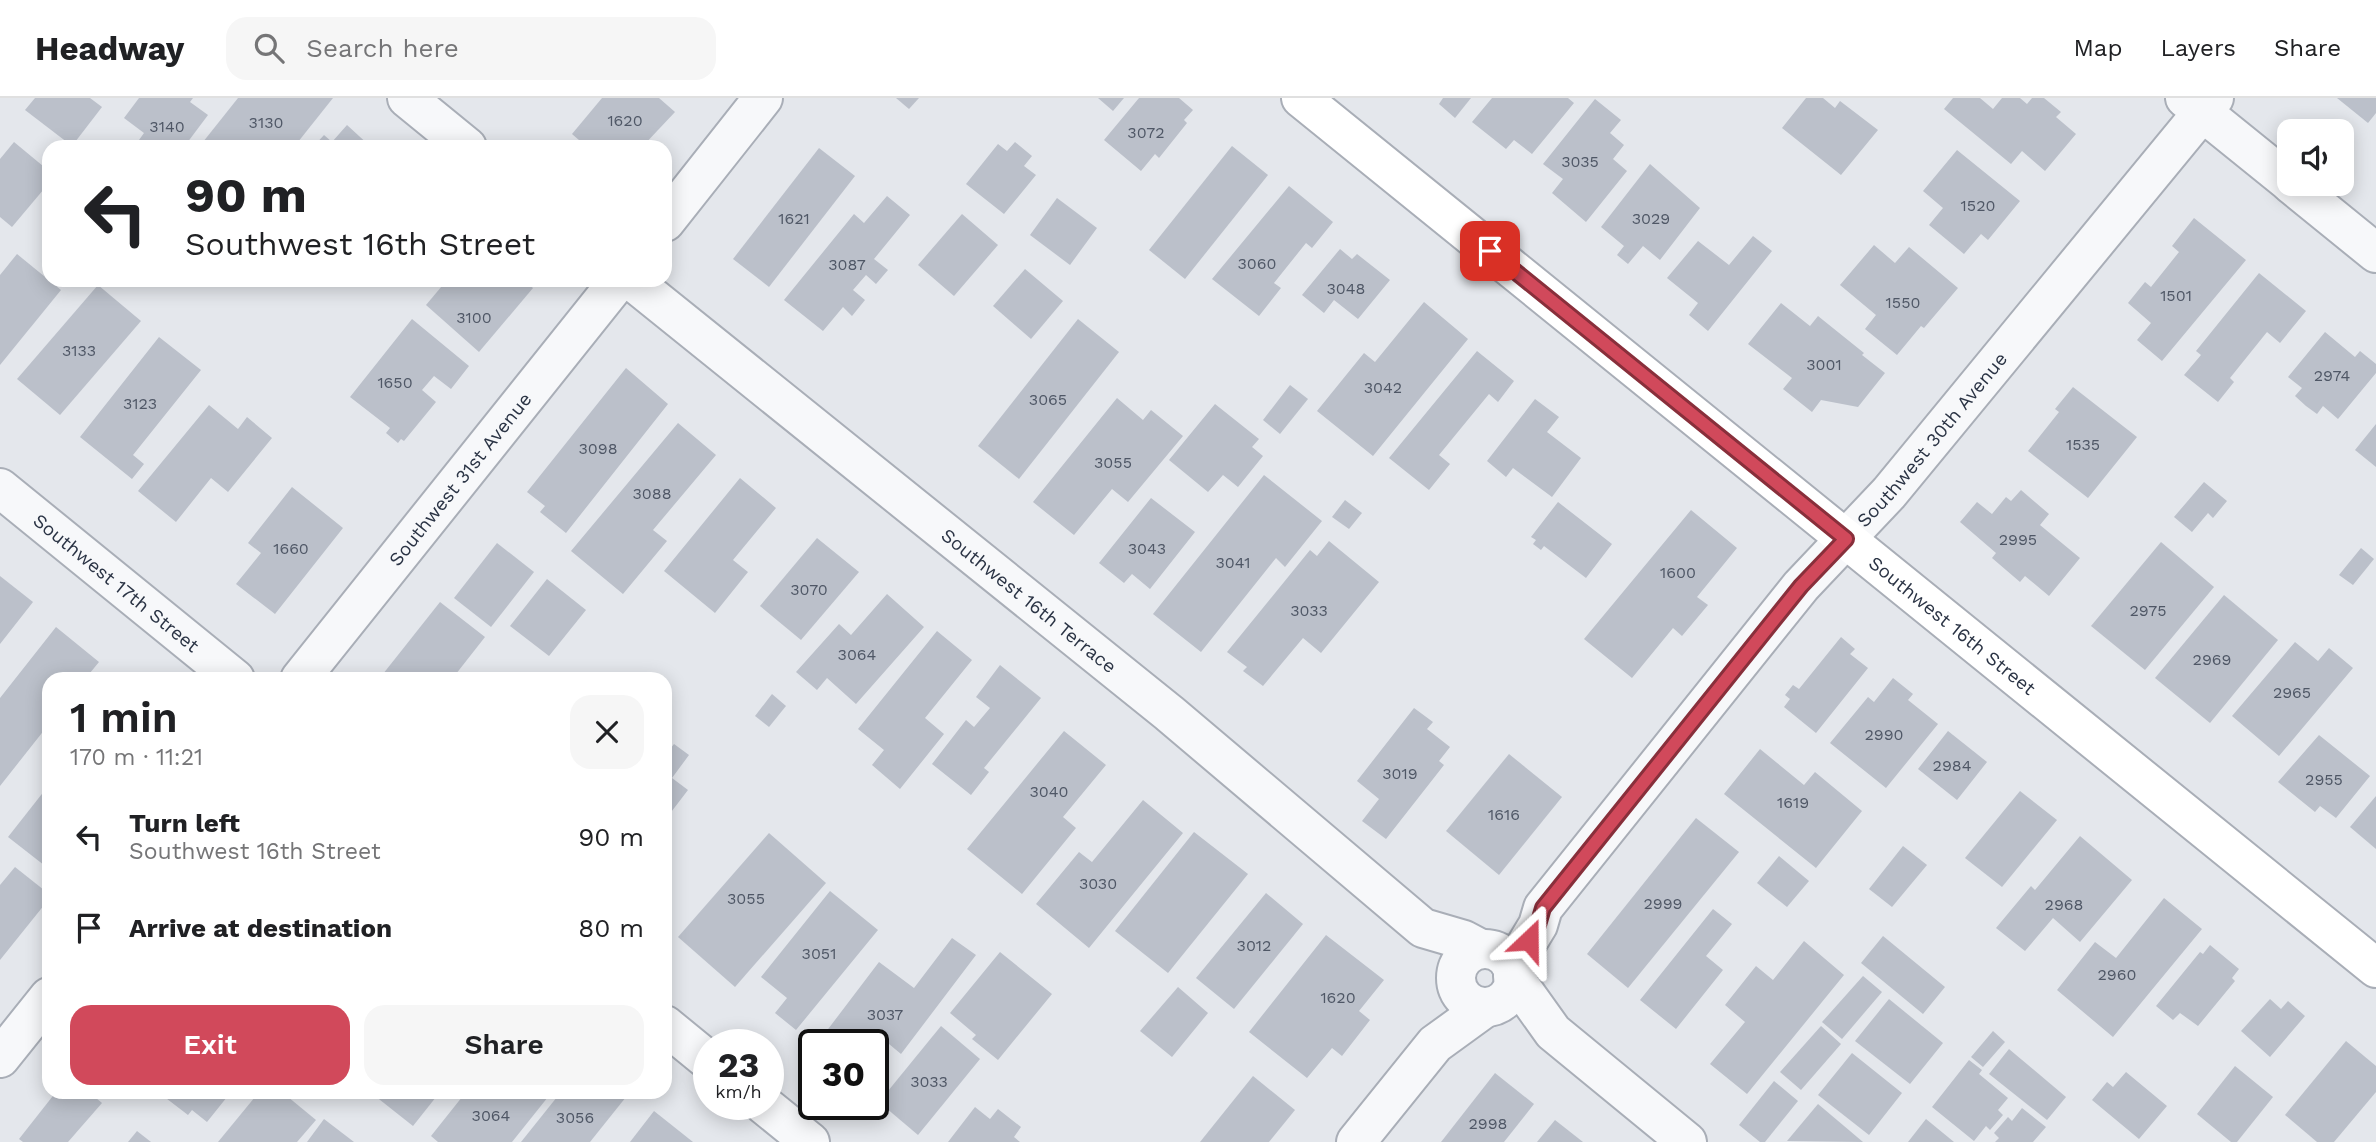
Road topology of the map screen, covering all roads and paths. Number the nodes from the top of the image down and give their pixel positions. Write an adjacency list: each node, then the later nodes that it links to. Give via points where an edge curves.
1 (407, 98): 5 (street)
2 (763, 98): 8 (street)
3 (1301, 98): 13 (street, Southwest 16th Street)
4 (2201, 103): 6 (street); 13 (street, Southwest 30th Avenue, via 1889,493)
5 (458, 140)
6 (2277, 171)
7 (2306, 196): 9 (street)
8 (672, 213)
9 (2376, 253)
10 (613, 287): 15 (street, Southwest 31st Avenue)
11 (640, 287): 17 (street, Southwest 16th Terrace, via 1169,713 1423,928 1442,966)
12 (0, 488): 14 (street, Southwest 17th Street)
13 (1846, 539): 16 (street, Southwest 16th Street); 17 (street, Southwest 30th Avenue, via 1801,586 1543,908 1527,914)
14 (226, 672)
15 (306, 672)
16 (2376, 968)
17 (1485, 977): 24 (street, Southwest 30th Avenue, via 1448,1003 1435,1044); 25 (street, Southwest 16th Terrace)
18 (42, 1006): 21 (street)
19 (672, 1032): 20 (street)
20 (693, 1048)
21 (0, 1058)
22 (783, 1120): 23 (street)
23 (810, 1142)
24 (1356, 1142)
25 (1687, 1142)

